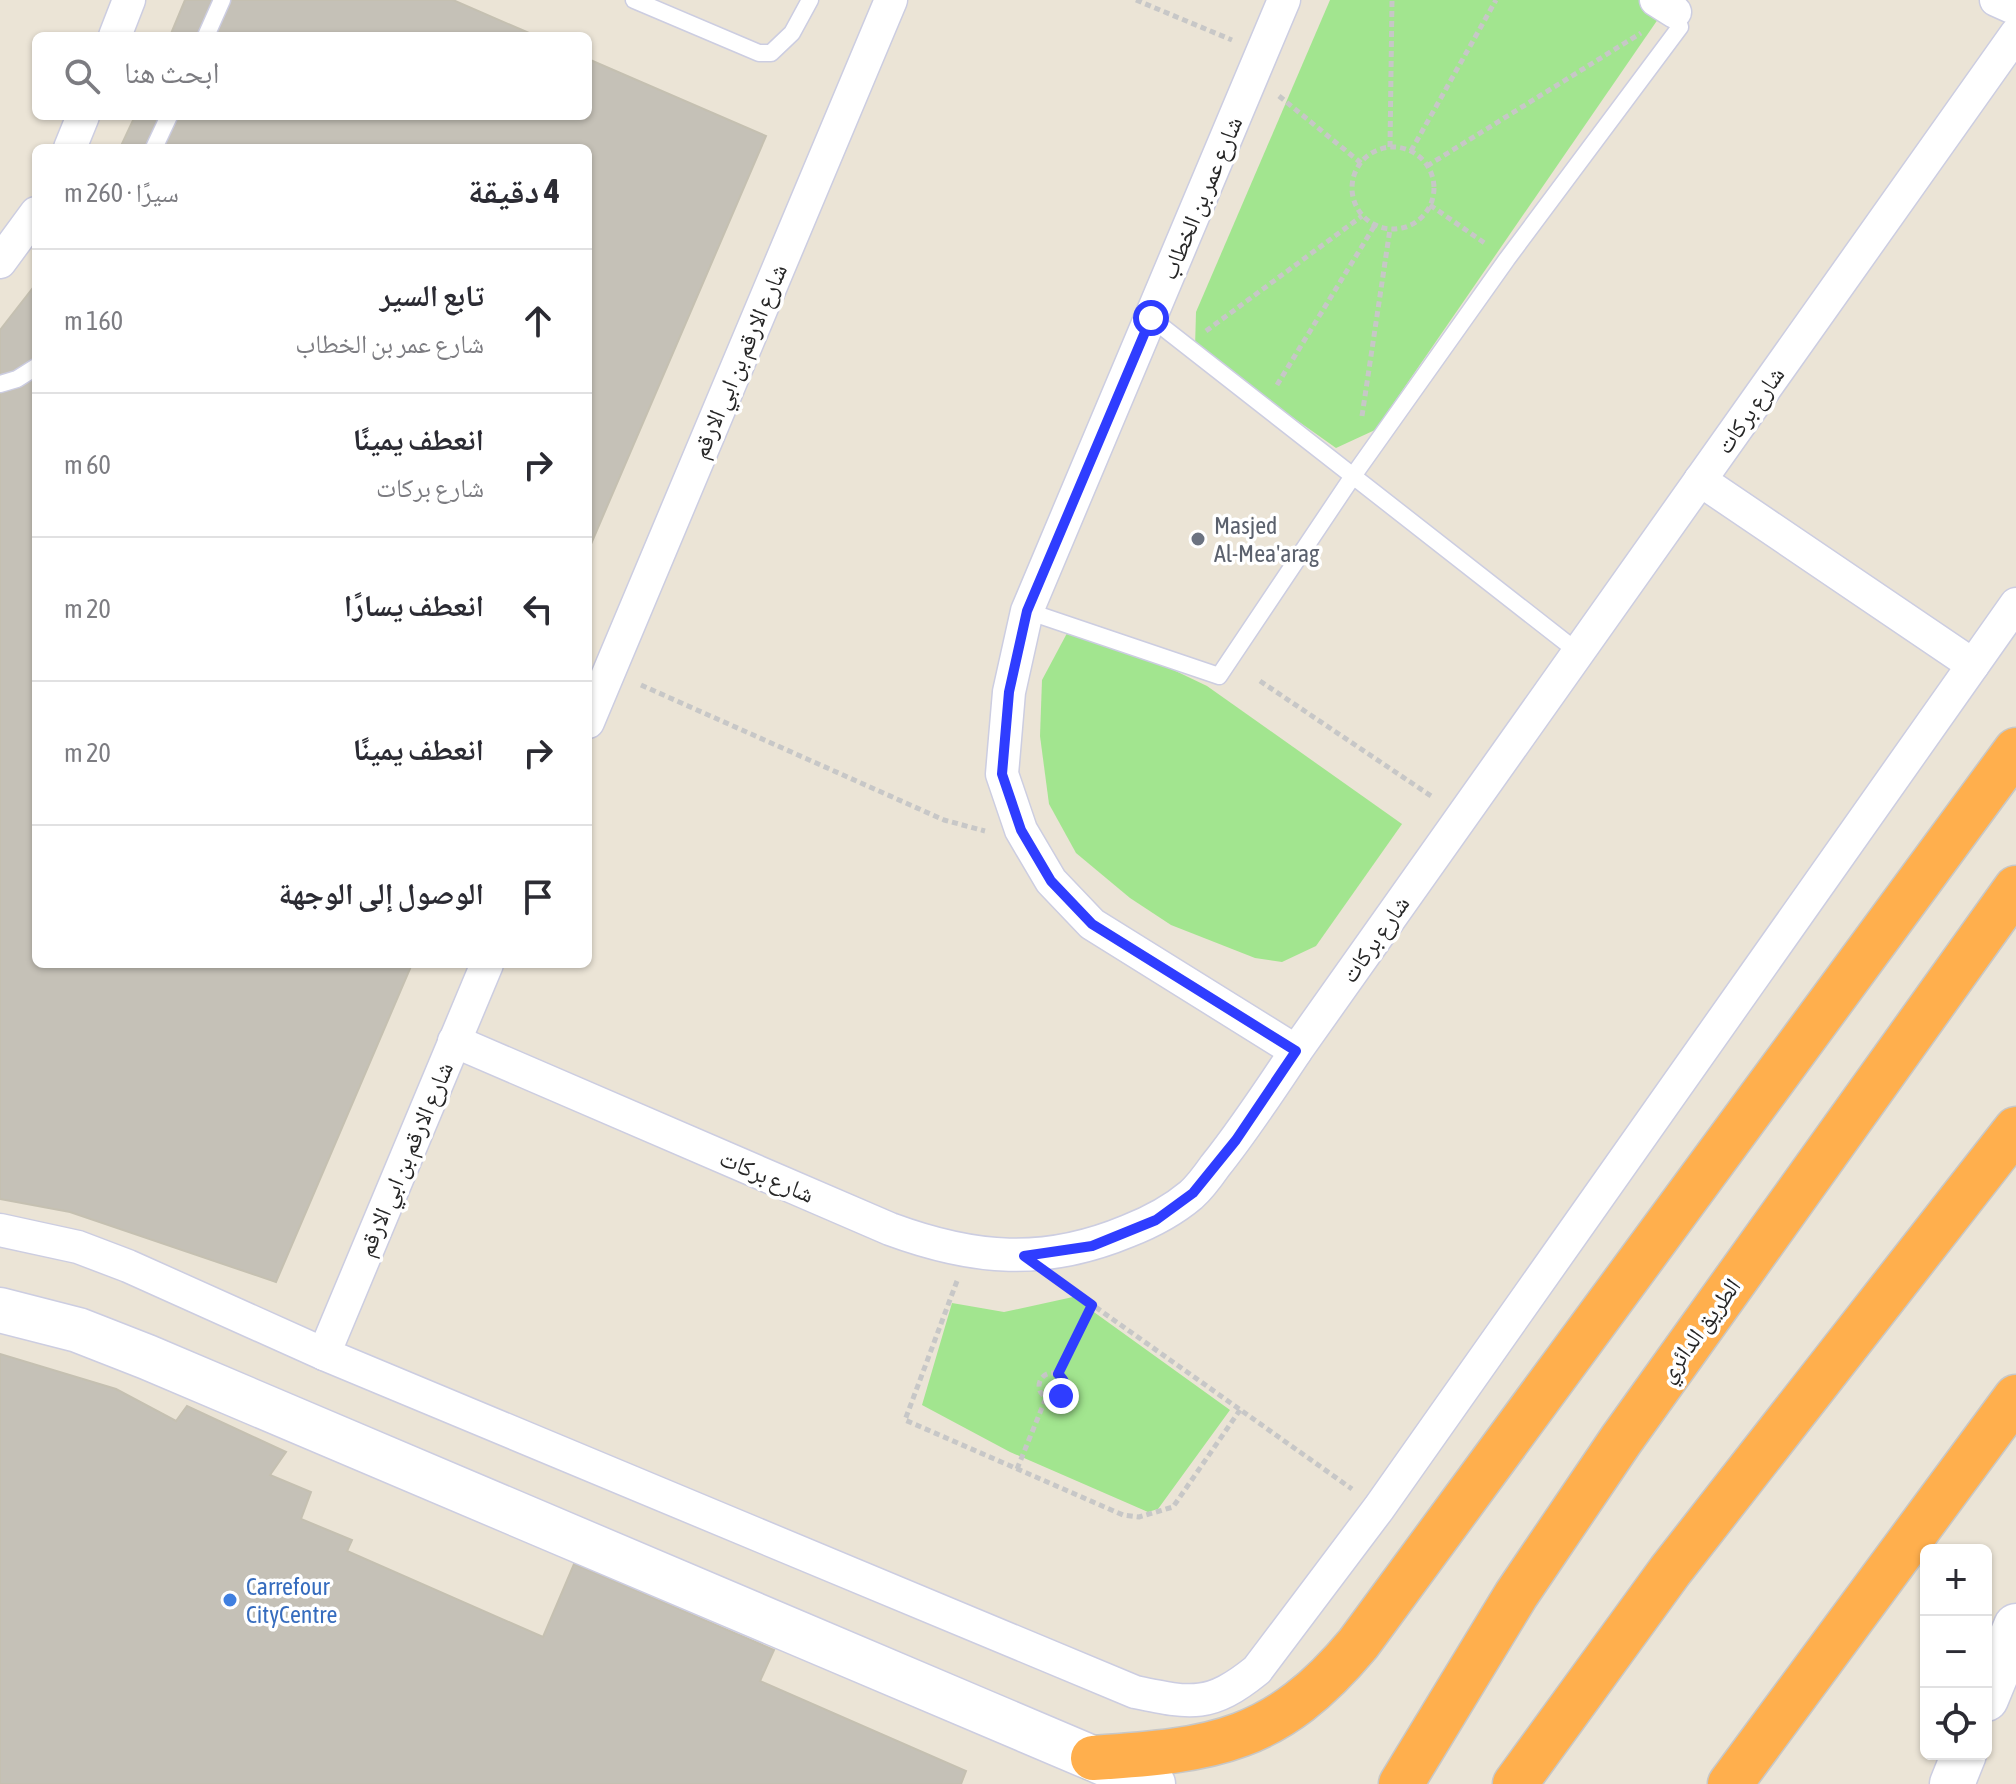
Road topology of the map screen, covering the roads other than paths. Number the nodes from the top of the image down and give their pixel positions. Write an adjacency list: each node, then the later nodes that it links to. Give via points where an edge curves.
1 (129, 0): 10 (street)
2 (222, 0): 11 (lane)
3 (634, 0): 4 (lane, via 759,53 771,53 792,33)
4 (810, 0)
5 (891, 0): 28 (street, شارع الارقم بن ابي الارقم)
6 (1284, 0): 19 (street, شارع عمر بن الخطاب)
7 (1996, 0): 9 (street)
8 (1666, 6): 22 (lane, via 1680,27)
9 (2016, 9)
10 (117, 32)
11 (208, 32)
12 (2016, 34): 23 (street, شارع بركات)
13 (81, 120): 15 (street)
14 (167, 120): 16 (lane)
15 (72, 144)
16 (156, 144)
17 (32, 218): 18 (street)
18 (0, 262)
19 (1151, 318): 22 (lane); 25 (street, شارع عمر بن الخطاب)
20 (32, 370): 21 (lane)
21 (0, 384)
22 (1353, 476): 25 (lane, via 1219,676); 26 (lane)
23 (1700, 480): 26 (street, شارع بركات); 27 (street)
24 (2016, 604): 27 (street)
25 (1027, 611): 33 (street, شارع عمر بن الخطاب, via 1009,692 1002,774 1021,830 1051,881 1092,924)
26 (1578, 652): 33 (street, شارع بركات)
27 (1973, 665): 37 (street, via 1379,1508 1257,1670 1232,1690 1201,1701 1135,1692)
28 (592, 712)
29 (2016, 750): 41 (highway, via 1334,1673 1275,1719 1241,1735 1168,1753)
30 (2016, 888): 44 (highway, الطريق الدائري, via 1621,1440 1516,1595)
31 (485, 968): 32 (street, شارع الارقم بن ابي الارقم)
32 (454, 1041): 33 (street, شارع بركات, via 890,1229 968,1252 1024,1256 1092,1246 1156,1220 1193,1193); 37 (street, شارع الارقم بن ابي الارقم)
33 (1296, 1051)
34 (2016, 1129): 45 (highway, via 1670,1571)
35 (0, 1230): 37 (street, via 78,1247 128,1266)
36 (0, 1310): 41 (street, via 78,1330 147,1357)
37 (324, 1354)
38 (2016, 1397): 46 (highway)
39 (2016, 1626): 40 (street)
40 (1991, 1688)
41 (1093, 1758): 43 (street)
42 (1962, 1760): 47 (street)
43 (1153, 1784)
44 (1401, 1784)
45 (1515, 1784)
46 (1730, 1784)
47 (1952, 1784)

